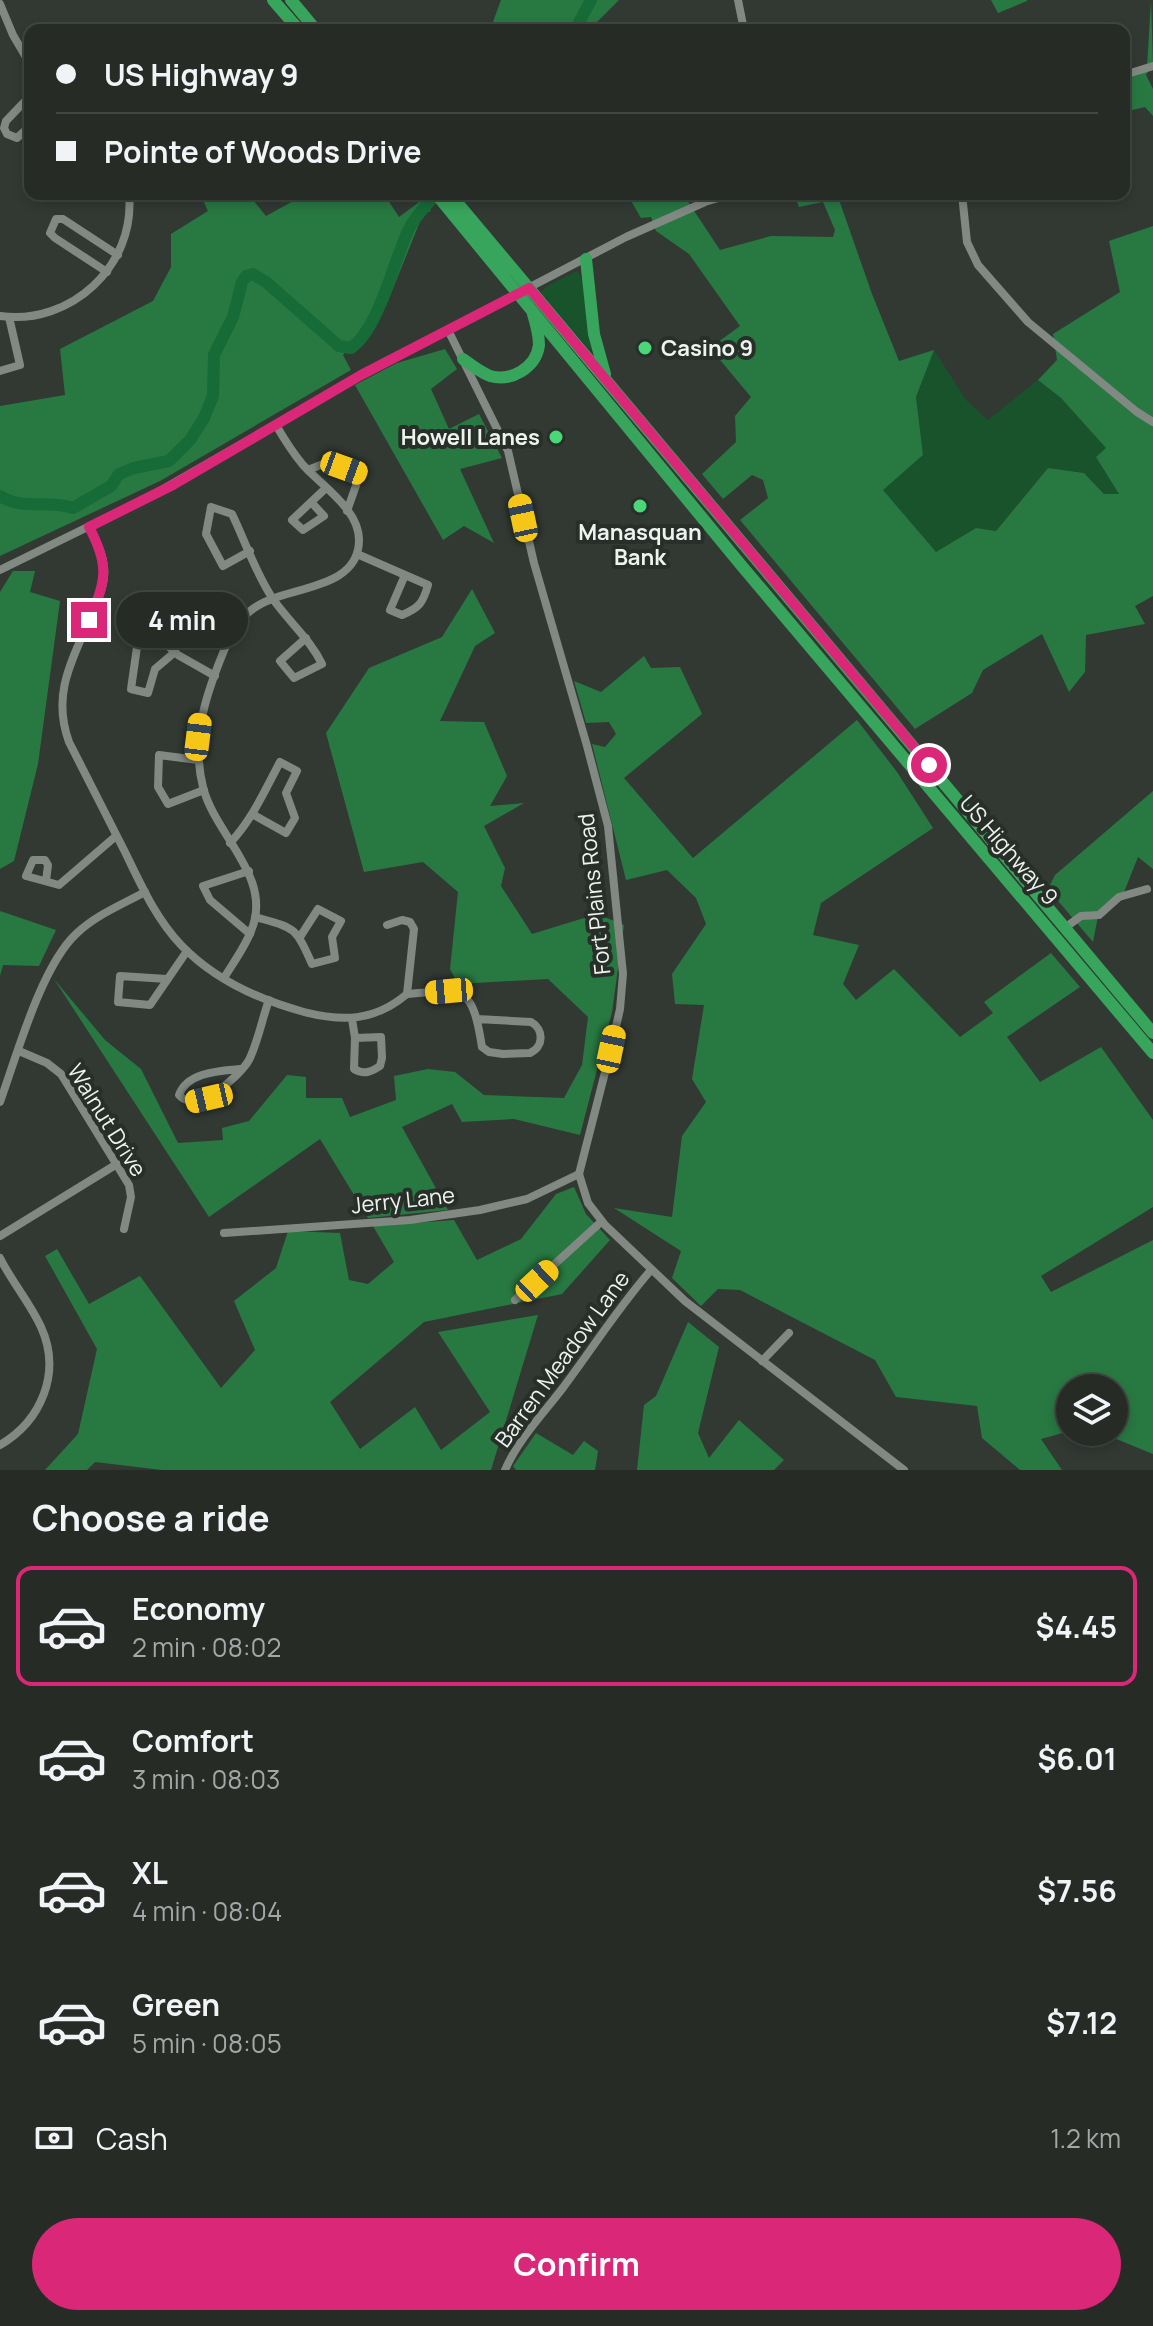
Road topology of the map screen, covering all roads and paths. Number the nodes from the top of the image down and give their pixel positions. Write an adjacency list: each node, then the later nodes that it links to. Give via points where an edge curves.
1 (273, 0): 5 (highway)
2 (291, 0): 6 (highway)
3 (738, 0): 7 (street)
4 (0, 4): 8 (street)
5 (294, 24)
6 (311, 24)
7 (743, 24)
8 (24, 54)
9 (1153, 66): 10 (street)
10 (1130, 73)
11 (24, 102): 12 (street, via 4,128 17,138)
12 (24, 132)
13 (129, 200): 19 (street, via 129,224)
14 (444, 200): 18 (highway, US Highway 9)
15 (453, 200): 18 (highway, US Highway 9)
16 (715, 200): 20 (street, via 652,224)
17 (963, 200): 29 (street, via 967,242 983,271 1028,322)
18 (458, 211): 22 (highway, US Highway 9)
19 (118, 255): 21 (street); 21 (street, via 63,219 52,225 55,238)
20 (586, 259): 22 (street); 28 (highway, via 594,334)
21 (107, 272): 24 (street, via 66,305)
22 (523, 291): 23 (highway, US Highway 9); 25 (street); 28 (highway, US Highway 9)
23 (533, 310): 26 (highway, via 538,350 522,371 491,376); 68 (highway, US Highway 9)
24 (4, 317): 27 (street, via 20,365)
25 (448, 330): 26 (street, Fort Plains Road); 30 (street)
26 (463, 359): 72 (street, Fort Plains Road, via 508,451 608,826 622,990)
27 (0, 371)
28 (609, 384): 55 (highway, US Highway 9)
29 (1153, 422)
30 (276, 425): 31 (street); 35 (street)
31 (311, 473): 32 (street); 34 (street, via 328,462 360,474)
32 (326, 488): 33 (street); 34 (street)
33 (311, 502)
34 (347, 511): 37 (street, via 358,528)
35 (89, 527): 38 (street); 47 (street, via 102,555 104,580 64,680 61,708 69,742)
36 (250, 551): 36 (street, via 232,514 211,507 206,534 223,566); 40 (street)
37 (357, 554): 39 (street); 40 (street, via 337,577)
38 (0, 570)
39 (405, 575): 39 (street, via 428,585 423,603 402,615 390,610)
40 (272, 598): 41 (street); 43 (street, via 236,626)
41 (306, 638): 41 (street, via 322,664 294,678 280,661)
42 (175, 652): 42 (street, via 154,634 139,633 131,689 148,693 155,669); 43 (street)
43 (215, 676): 44 (street, via 200,719)
44 (198, 760): 45 (street); 45 (street, via 159,755 158,787 168,804)
45 (204, 790): 48 (street)
46 (252, 814): 46 (street, via 286,833 295,818 286,793 297,771 280,762); 48 (street)
47 (116, 836): 50 (street, via 59,885); 52 (street)
48 (230, 843): 49 (street)
49 (249, 871): 53 (street); 56 (street, via 203,886 210,900)
50 (46, 881)
51 (1147, 889): 55 (street, via 1119,897 1099,915 1081,916)
52 (145, 892): 58 (street); 67 (street, via 92,921 64,947)
53 (255, 917): 56 (street); 57 (street, via 291,927)
54 (387, 925): 61 (street, via 402,920 414,929)
55 (1066, 927): 65 (highway, US Highway 9)
56 (250, 934): 59 (street)
57 (300, 937): 57 (street, via 312,964 335,958 332,937 341,921 318,909)
58 (187, 951): 59 (street); 60 (street)
59 (224, 978): 62 (street)
60 (167, 979): 60 (street, via 150,1005 118,1002 120,976)
61 (407, 994): 63 (street, via 378,1014); 64 (street, via 462,993)
62 (269, 1000): 63 (street, via 312,1014); 69 (street, via 248,1062)
63 (352, 1019): 66 (street)
64 (477, 1019): 64 (street, via 482,1047 489,1052 530,1053 541,1042 537,1025 531,1022)
65 (1153, 1033)
66 (355, 1038): 66 (street, via 354,1069 371,1072 380,1066 381,1037)
67 (19, 1051): 70 (street); 71 (street, Walnut Drive, via 61,1074)
68 (1152, 1054)
69 (240, 1069): 69 (street, via 206,1072 182,1087 179,1095 193,1102 209,1098)
70 (0, 1102)
71 (117, 1164): 74 (street, Walnut Drive, via 130,1190); 76 (street)
72 (579, 1174): 73 (street); 75 (street, Jerry Lane, via 527,1199 464,1213)
73 (601, 1222): 78 (street); 79 (street)
74 (124, 1229)
75 (224, 1233)
76 (0, 1236)
77 (0, 1258): 82 (street, via 42,1329 49,1359 39,1407)
78 (651, 1270): 81 (street); 83 (street, Barren Meadow Lane, via 519,1444)
79 (515, 1300)
80 (789, 1333): 81 (street)
81 (762, 1361): 84 (street)
82 (0, 1445)
83 (505, 1470)
84 (904, 1470)

